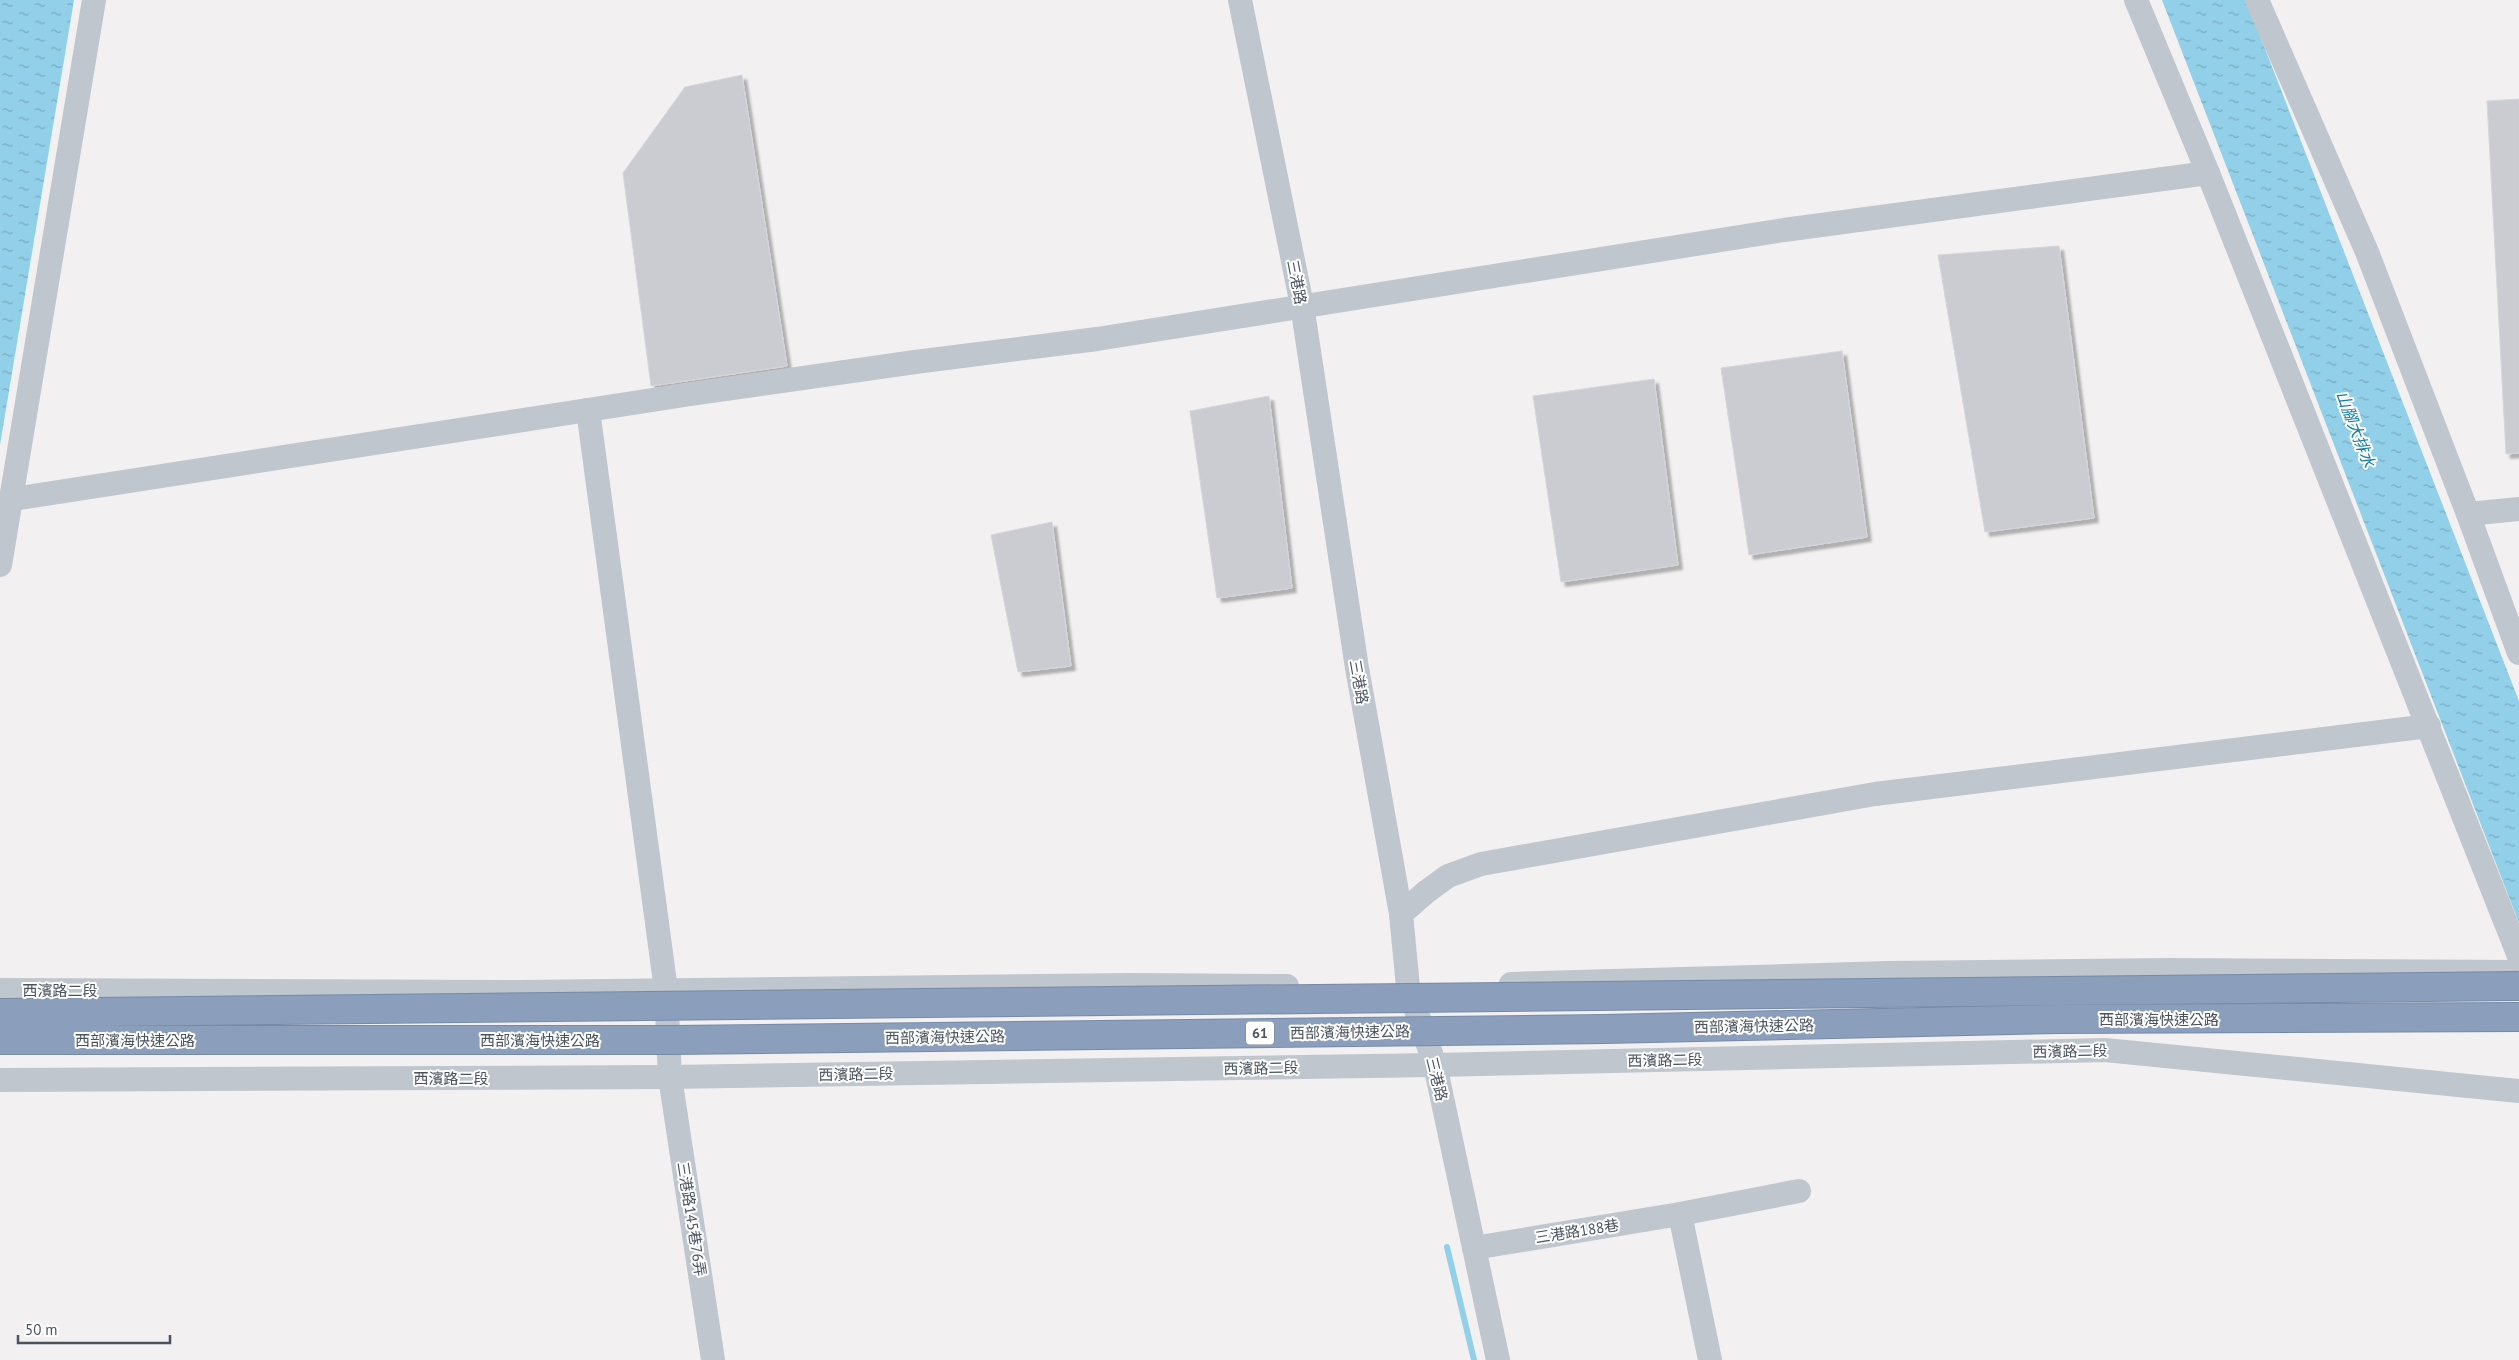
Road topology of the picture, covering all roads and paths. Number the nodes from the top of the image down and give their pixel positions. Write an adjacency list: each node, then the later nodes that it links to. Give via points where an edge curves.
1 (94, 0): 8 (street)
2 (1240, 0): 6 (street, 三港路)
3 (2136, 0): 5 (street)
4 (2257, 0): 10 (street, via 2367,252)
5 (2208, 173): 6 (street, via 1774,232); 13 (street)
6 (1302, 305): 7 (street, via 1097,339); 14 (street, 三港路, via 1357,668)
7 (588, 410): 8 (street); 20 (street, 三港路145巷76弄)
8 (13, 499): 11 (street)
9 (2519, 509): 10 (street)
10 (2468, 514): 12 (street)
11 (0, 565)
12 (2519, 653)
13 (2429, 726): 14 (street, via 1875,794 1482,864 1448,876); 15 (street)
14 (1401, 914): 18 (street, 三港路)
15 (2519, 956)
16 (2519, 972): 18 (street, 西濱路二段, via 2169,970 1887,973)
17 (2519, 986): 21 (highway, 西部濱海快速公路 / 61, bridge)
18 (1408, 987): 20 (street, 西濱路二段, via 1124,985); 24 (street, 三港路)
19 (0, 990): 20 (street, 西濱路二段)
20 (666, 990): 25 (street, 三港路145巷76弄)
21 (0, 1013)
22 (2519, 1017): 23 (highway, 西部濱海快速公路 / 61, bridge, via 2058,1019 1604,1029 674,1040)
23 (0, 1040)
24 (1435, 1065): 25 (street, 西濱路二段); 27 (street, 西濱路二段, via 2105,1050); 30 (street, 三港路)
25 (670, 1077): 26 (street, 西濱路二段); 31 (street, 三港路145巷76弄)
26 (0, 1080)
27 (2519, 1091)
28 (1799, 1190): 29 (street, 三港路188巷)
29 (1680, 1214): 30 (street, 三港路188巷); 33 (street)
30 (1474, 1248): 32 (street, 三港路)
31 (713, 1360)
32 (1498, 1360)
33 (1710, 1360)

